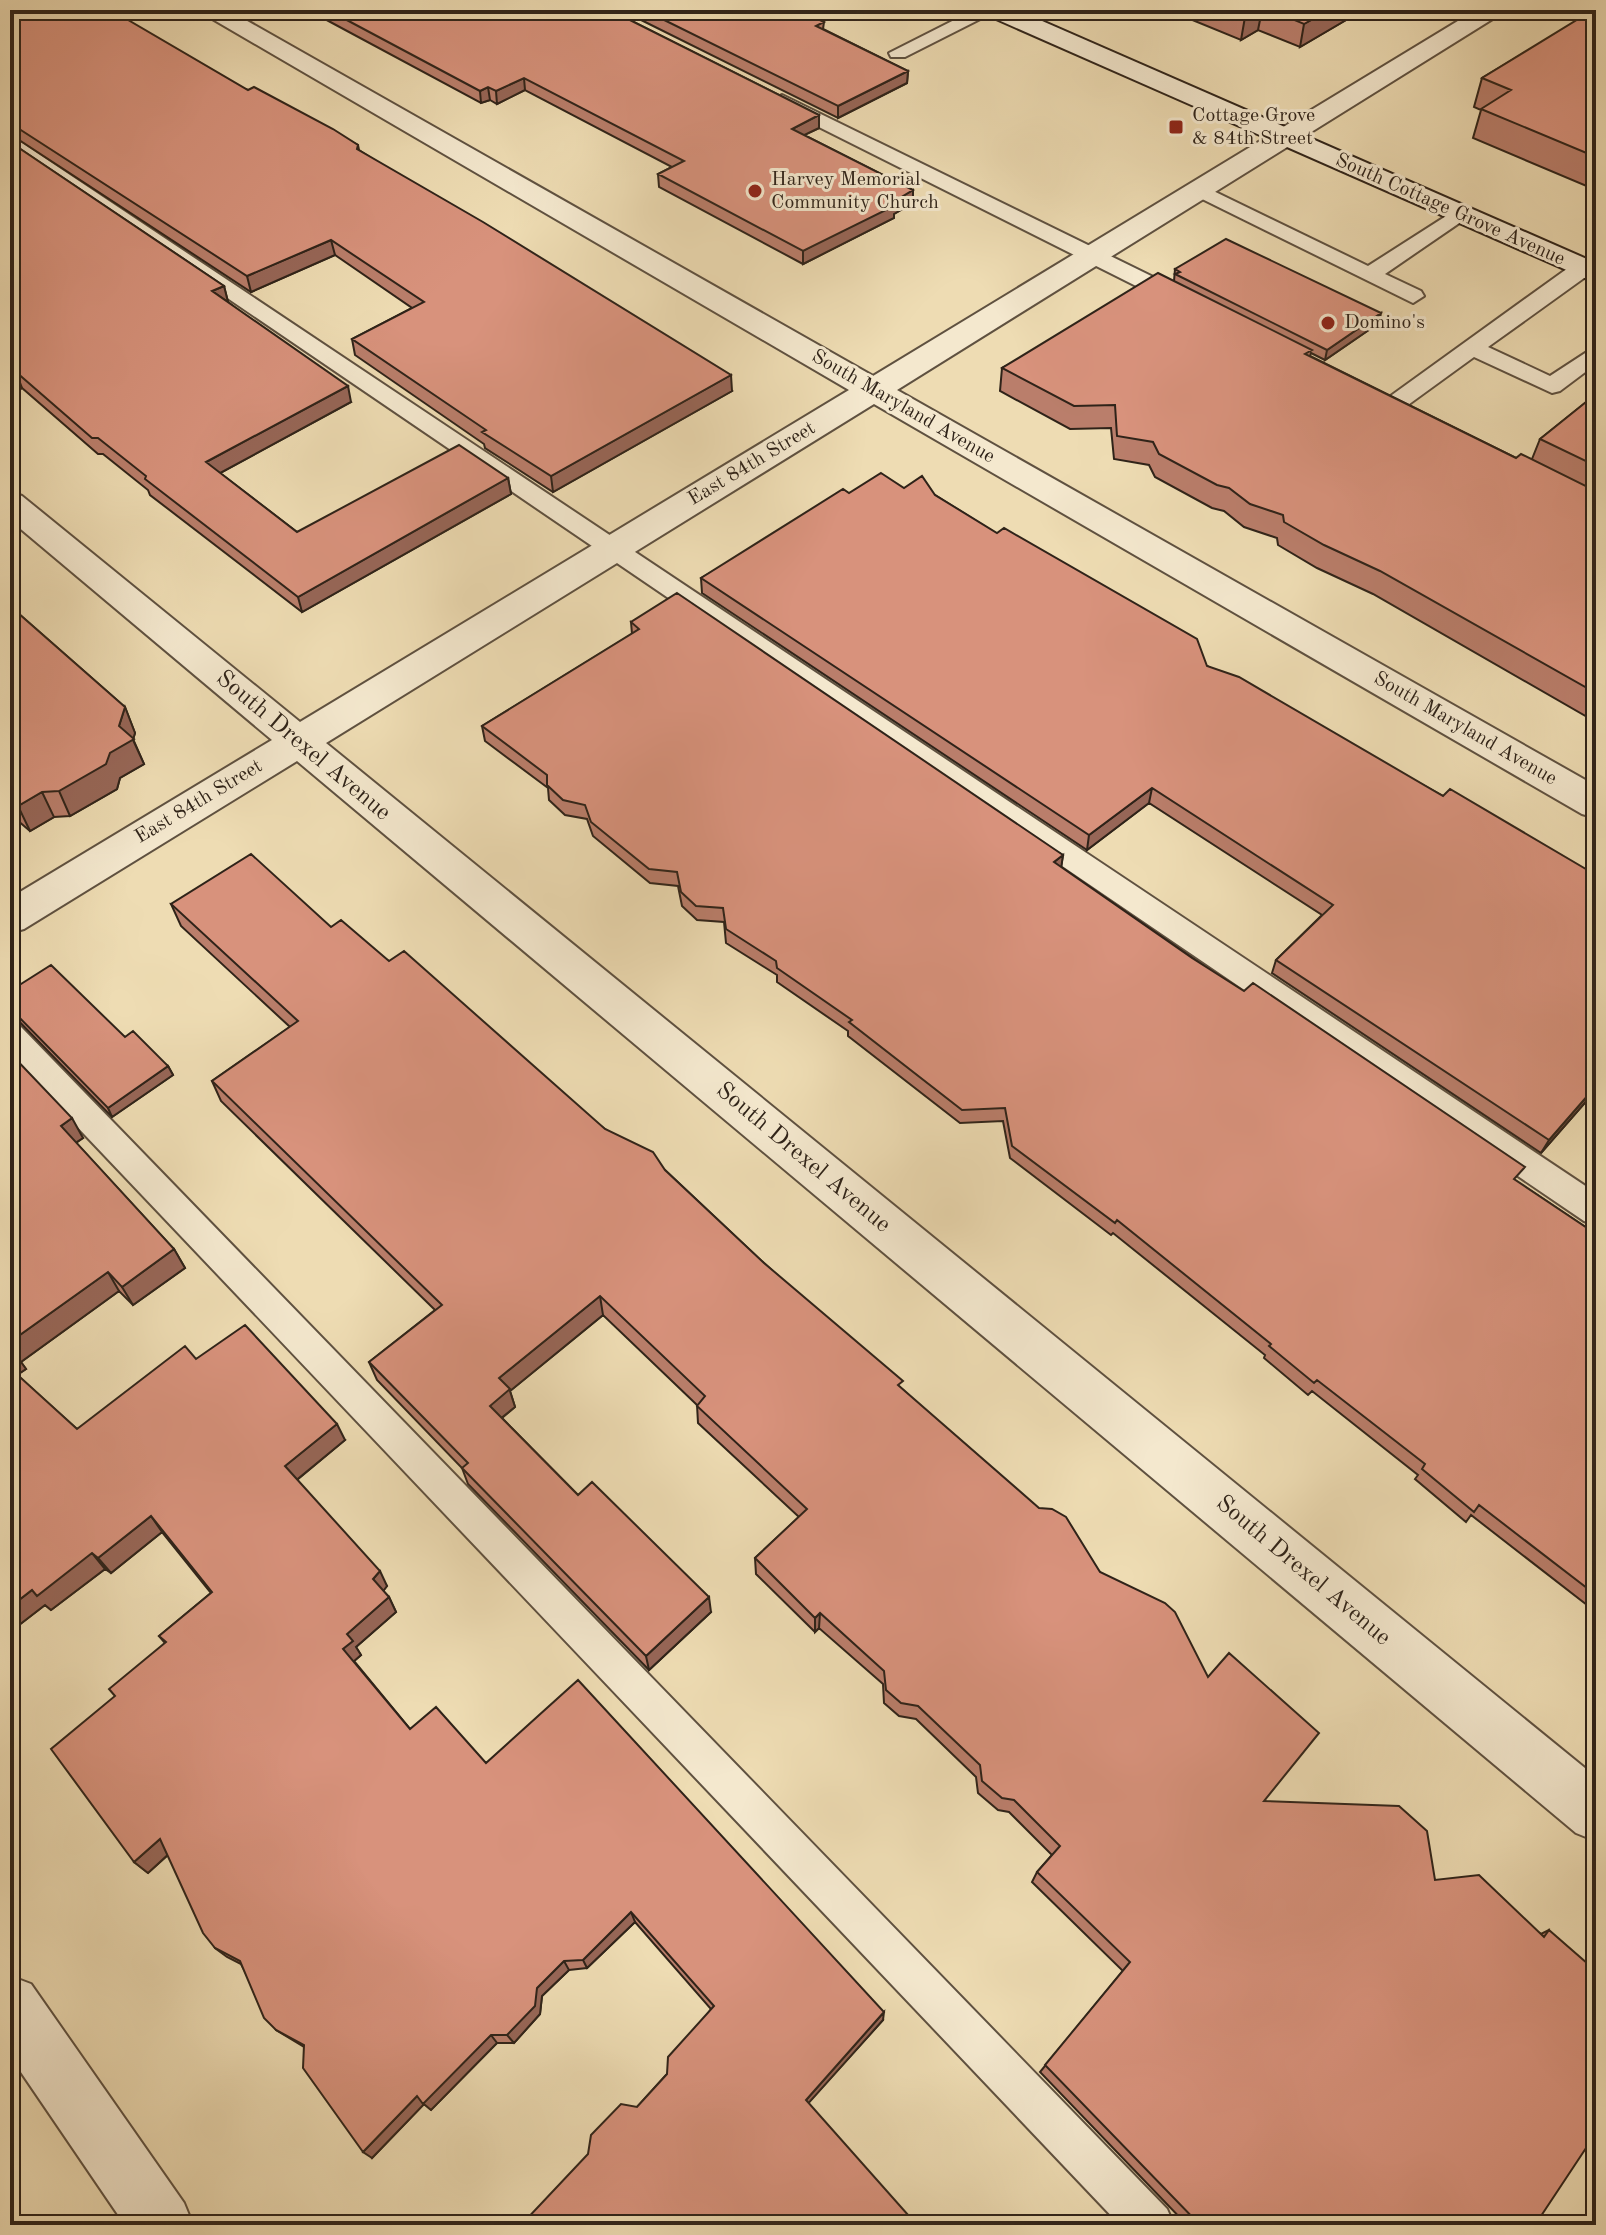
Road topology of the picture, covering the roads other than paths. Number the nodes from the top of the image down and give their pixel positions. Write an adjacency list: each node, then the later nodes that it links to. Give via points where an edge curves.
1 (210, 10): 18 (street, South Maryland Avenue)
2 (989, 10): 5 (lane)
3 (996, 10): 7 (street, South Cottage Grove Avenue)
4 (1476, 13): 7 (street, East 84th Street)
5 (898, 53)
6 (756, 88): 11 (lane)
7 (1286, 137): 9 (street, East 84th Street); 10 (street, South Cottage Grove Avenue)
8 (10, 141): 21 (lane)
9 (1199, 190): 11 (street, East 84th Street); 13 (lane)
10 (1461, 215): 12 (street, South Cottage Grove Avenue); 13 (lane)
11 (1093, 256): 15 (lane); 18 (street, East 84th Street)
12 (1590, 271): 16 (lane)
13 (1369, 275): 14 (lane)
14 (1413, 296)
15 (1202, 310)
16 (1473, 348): 17 (lane, via 1552,386); 19 (lane, via 1386,402)
17 (1596, 353)
18 (873, 390): 21 (street, East 84th Street); 23 (street, South Maryland Avenue)
19 (1420, 419)
20 (10, 503): 22 (street, South Drexel Avenue)
21 (614, 548): 22 (street, East 84th Street); 26 (lane)
22 (299, 742): 24 (street, East 84th Street); 27 (street, South Drexel Avenue)
23 (1596, 804)
24 (10, 918)
25 (10, 1036): 30 (lane)
26 (1596, 1211)
27 (1596, 1813)
28 (10, 2005): 29 (street)
29 (162, 2225)
30 (1151, 2225)

